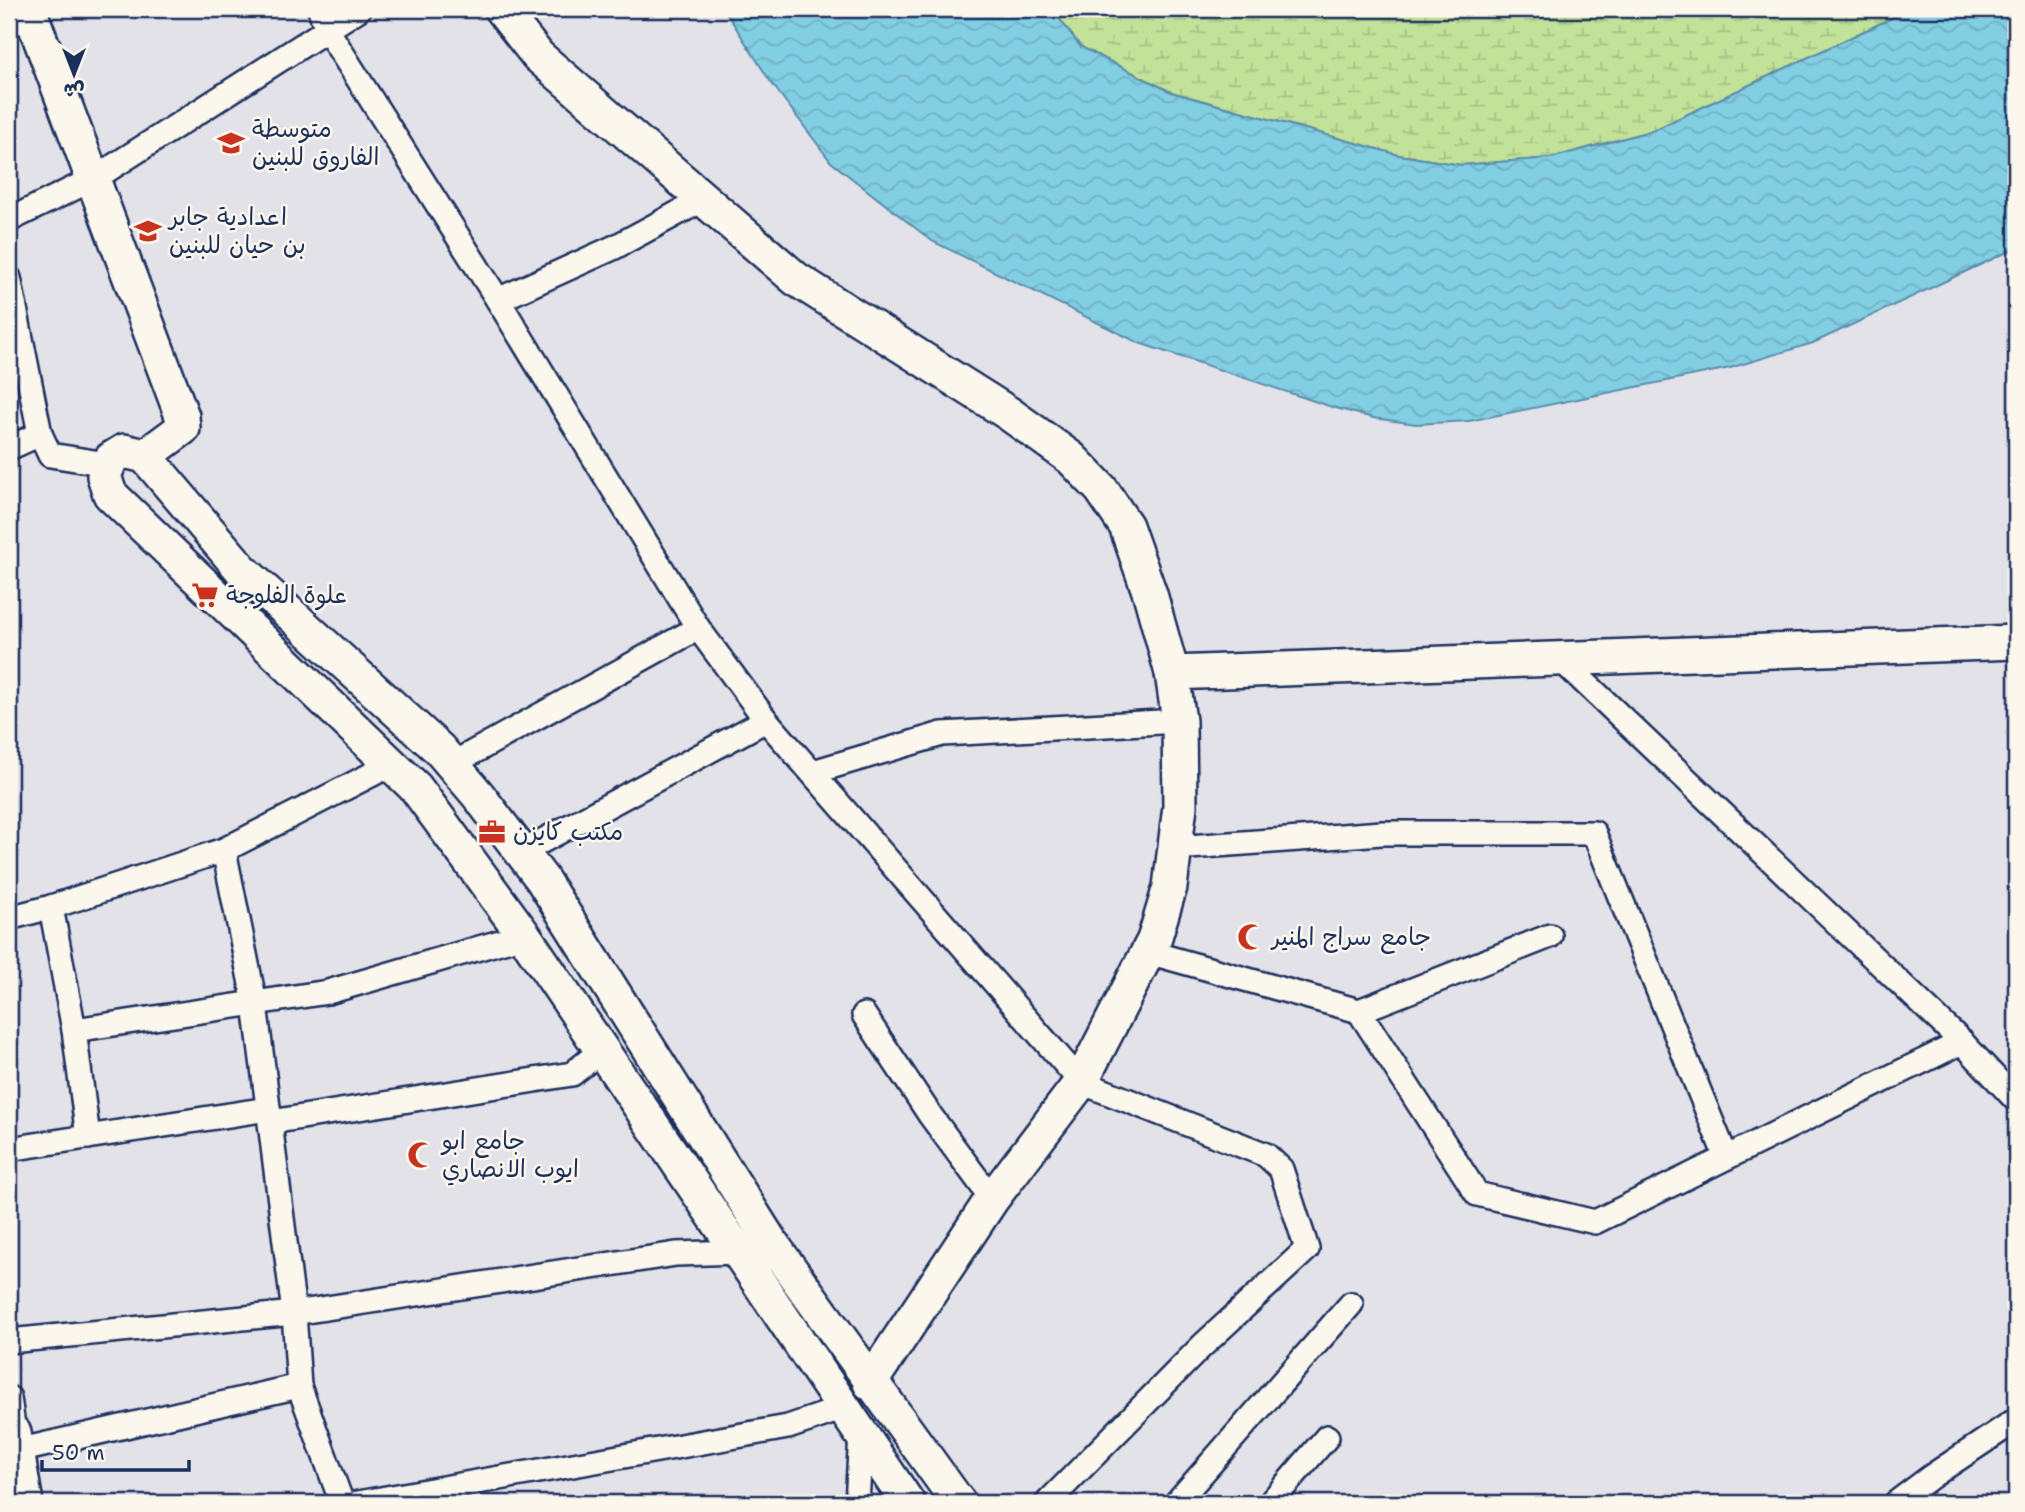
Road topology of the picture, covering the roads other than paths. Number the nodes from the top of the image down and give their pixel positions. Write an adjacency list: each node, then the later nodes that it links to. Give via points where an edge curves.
1 (359, 9): 4 (street)
2 (501, 9): 6 (street, via 538,56)
3 (23, 16): 5 (street)
4 (323, 18): 5 (street); 9 (street)
5 (94, 178): 7 (street); 12 (street, via 182,416 183,428)
6 (704, 199): 9 (street, via 615,247); 17 (street, via 796,279 1071,458 1101,489 1126,526)
7 (9, 220)
8 (9, 278): 10 (street)
9 (498, 300): 14 (street)
10 (40, 434): 11 (street); 13 (street, via 50,455)
11 (9, 448)
12 (145, 456): 13 (street, via 124,451); 21 (street, via 242,570)
13 (107, 464): 20 (street, via 104,483 110,494)
14 (698, 628): 18 (street); 21 (street)
15 (2016, 642): 16 (street)
16 (1557, 656): 17 (street); 35 (street)
17 (1172, 673): 19 (street)
18 (766, 720): 22 (street); 25 (street)
19 (1179, 721): 22 (street, via 942,734); 23 (street, via 1180,806)
20 (394, 763): 24 (street); 28 (street)
21 (452, 764): 25 (street)
22 (813, 772): 37 (street)
23 (1175, 848): 30 (street, via 1170,887); 42 (street, via 1382,832 1594,833)
24 (224, 850): 26 (street); 31 (street)
25 (522, 852): 45 (street)
26 (51, 908): 27 (street); 34 (street)
27 (9, 918)
28 (524, 935): 31 (street, via 328,992); 36 (street)
29 (1550, 936): 32 (street)
30 (1148, 952): 32 (street); 37 (street)
31 (255, 1004): 34 (street); 39 (street)
32 (1359, 1011): 42 (street, via 1477,1194 1595,1222)
33 (864, 1015): 43 (street)
34 (74, 1030): 40 (street)
35 (1962, 1042): 38 (street); 42 (street)
36 (602, 1051): 39 (street, via 572,1074); 44 (street)
37 (1081, 1082): 43 (street); 63 (street, via 1275,1160 1307,1249 1202,1346)
38 (2016, 1100)
39 (269, 1116): 40 (street); 48 (street)
40 (88, 1137): 41 (street)
41 (9, 1149)
42 (1726, 1157)
43 (992, 1199): 50 (street)
44 (738, 1252): 47 (street); 48 (street, via 676,1254)
45 (802, 1287): 47 (street); 50 (street)
46 (1351, 1304): 64 (street)
47 (772, 1305): 54 (street)
48 (294, 1313): 49 (street); 51 (street)
49 (9, 1341)
50 (870, 1383): 62 (street)
51 (299, 1386): 56 (street); 58 (street)
52 (9, 1398): 56 (street)
53 (2016, 1420): 66 (street)
54 (853, 1421): 59 (street, via 788,1427); 60 (street); 61 (street)
55 (1327, 1437): 65 (street)
56 (13, 1439): 57 (street)
57 (26, 1503)
58 (342, 1503)
59 (358, 1503)
60 (858, 1503)
61 (908, 1503)
62 (959, 1503)
63 (1047, 1503)
64 (1176, 1503)
65 (1270, 1503)
66 (1896, 1503)

